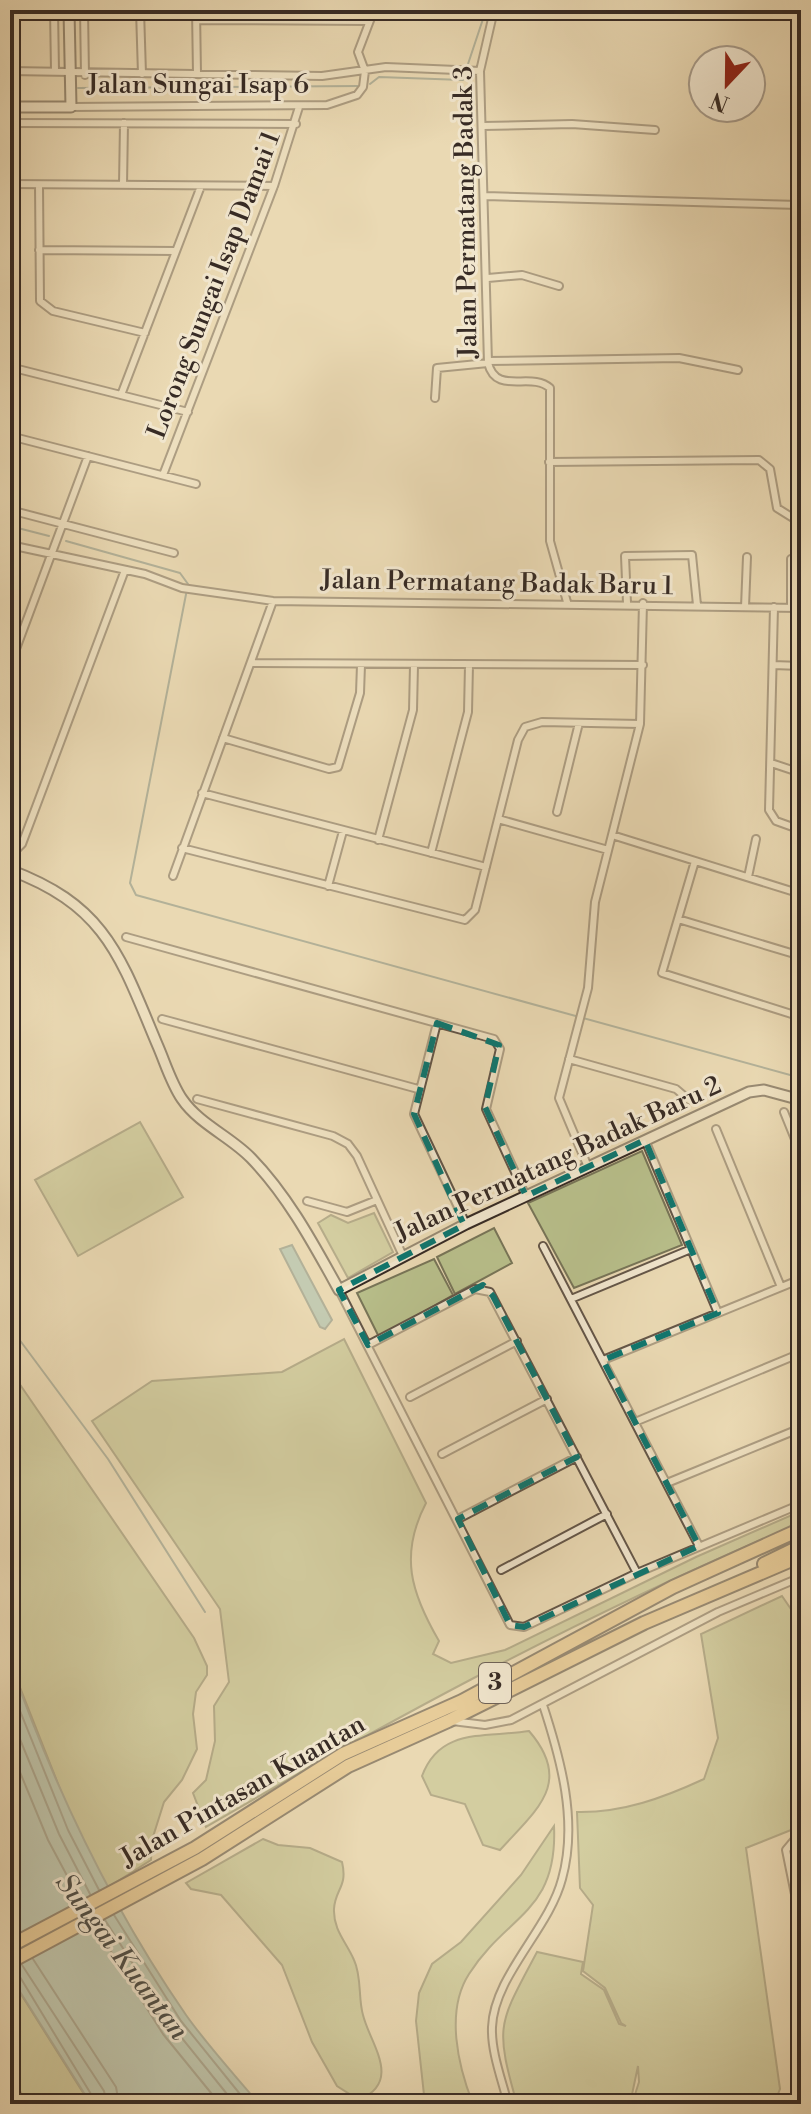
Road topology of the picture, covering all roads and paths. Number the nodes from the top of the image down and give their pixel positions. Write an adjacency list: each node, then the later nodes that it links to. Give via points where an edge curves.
1 (54, 10): 8 (street); 12 (street)
2 (69, 10): 15 (street)
3 (84, 10): 18 (street)
4 (140, 10): 16 (street)
5 (196, 10): 9 (street)
6 (374, 10): 10 (street)
7 (494, 10): 14 (street, Jalan Permatang Badak 3)
8 (10, 12)
9 (196, 20): 10 (street); 17 (street)
10 (369, 21): 13 (street, via 358,52)
11 (10, 71): 12 (street)
12 (55, 71): 15 (street)
13 (365, 71): 14 (street); 17 (street, via 322,76); 21 (street, Jalan Sungai Isap 6, via 357,95)
14 (480, 71): 25 (street, Jalan Permatang Badak 3)
15 (70, 73): 18 (street); 20 (street)
16 (142, 74): 17 (street); 18 (street)
17 (197, 74)
18 (85, 75)
19 (10, 107): 20 (street, Jalan Sungai Isap 6)
20 (71, 107): 21 (street, Jalan Sungai Isap 6)
21 (299, 107): 24 (street, Lorong Sungai Isap Damai 1)
22 (10, 123): 23 (street)
23 (124, 123): 24 (street); 29 (street)
24 (296, 124): 31 (street, Lorong Sungai Isap Damai 1)
25 (483, 126): 26 (street, via 572,124); 32 (street, Jalan Permatang Badak 3)
26 (655, 130)
27 (10, 184): 28 (street)
28 (39, 185): 29 (street); 34 (street)
29 (123, 185): 30 (street)
30 (201, 186): 31 (street); 35 (street)
31 (274, 186): 44 (street, Lorong Sungai Isap Damai 1)
32 (486, 196): 33 (street); 36 (street, Jalan Permatang Badak 3)
33 (799, 205)
34 (39, 250): 35 (street); 38 (street, via 38,297 43,305)
35 (176, 251): 38 (street)
36 (488, 278): 37 (street, via 522,275); 39 (street, Jalan Permatang Badak 3)
37 (559, 286)
38 (145, 333): 42 (street)
39 (488, 362): 41 (street, via 679,358); 43 (street, via 437,368); 47 (street, Jalan Permatang Badak 3, via 491,374 500,380 540,382 550,388)
40 (10, 367): 42 (street)
41 (738, 370)
42 (121, 395): 44 (street)
43 (435, 398)
44 (188, 412): 48 (street, Lorong Sungai Isap Damai 1)
45 (10, 436): 46 (street)
46 (88, 456): 48 (street); 52 (street)
47 (549, 462): 51 (street, via 759,460 770,469 777,508); 60 (street, Jalan Permatang Badak 3, via 550,541)
48 (163, 475): 49 (street)
49 (196, 484)
50 (10, 510): 52 (street)
51 (801, 523)
52 (63, 524): 54 (street); 55 (street)
53 (10, 545): 55 (street, Jalan Permatang Badak Baru 1)
54 (174, 553)
55 (51, 556): 58 (street, Jalan Permatang Badak Baru 1); 69 (street)
56 (747, 557): 64 (street)
57 (791, 559): 66 (street)
58 (125, 570): 59 (street, Jalan Permatang Badak Baru 1, via 193,591); 90 (street, via 22,844)
59 (273, 601): 60 (street, Jalan Permatang Badak Baru 1); 68 (street)
60 (567, 602): 61 (street, Jalan Permatang Badak Baru 1)
61 (627, 603): 62 (street, Jalan Permatang Badak Baru 1); 63 (street, via 625,556 692,555)
62 (643, 603): 63 (street, Jalan Permatang Badak Baru 1); 73 (street)
63 (697, 605): 64 (street, Jalan Permatang Badak Baru 1)
64 (745, 607): 65 (street, Jalan Permatang Badak Baru 1)
65 (774, 607): 66 (street, Jalan Permatang Badak Baru 1); 74 (street)
66 (791, 607): 67 (street, Jalan Permatang Badak Baru 1)
67 (801, 608)
68 (251, 663): 70 (street); 78 (street)
69 (10, 665)
70 (361, 665): 71 (street); 78 (street, via 358,701 338,767 329,769)
71 (414, 665): 72 (street); 88 (street, via 413,710)
72 (469, 665): 73 (street); 92 (street, via 468,712)
73 (643, 665): 77 (street)
74 (773, 665): 75 (street); 79 (street)
75 (801, 666)
76 (579, 723): 77 (street); 82 (street); 83 (street, via 525,727)
77 (640, 724): 86 (street)
78 (223, 738): 81 (street)
79 (771, 763): 80 (street); 84 (street, via 770,814)
80 (801, 773)
81 (202, 793): 85 (street); 89 (street)
82 (557, 812)
83 (498, 819): 91 (street); 94 (street)
84 (801, 830)
85 (343, 831): 88 (street); 98 (street)
86 (612, 835): 91 (street); 93 (street)
87 (756, 839): 97 (street)
88 (378, 840): 92 (street)
89 (182, 848): 96 (street); 98 (street)
90 (10, 850)
91 (608, 850): 106 (street, via 595,902 588,988)
92 (431, 853): 94 (street)
93 (695, 861): 97 (street); 100 (street)
94 (486, 867): 98 (street, via 475,910 465,920)
95 (10, 870): 125 (street, via 56,891 92,918 108,938 182,1100 257,1165 304,1229)
96 (173, 876)
97 (748, 877): 99 (street)
98 (328, 886)
99 (801, 894)
100 (678, 919): 102 (street); 103 (street, via 662,973)
101 (126, 937): 105 (street)
102 (801, 956)
103 (801, 1017)
104 (162, 1019): 107 (street)
105 (437, 1023): 107 (street); 116 (street, via 499,1045 486,1109)
106 (569, 1059): 109 (street, via 676,1089); 115 (street, via 560,1104)
107 (418, 1089): 119 (street, via 416,1121)
108 (197, 1099): 117 (street, via 341,1140 357,1156)
109 (689, 1100)
110 (801, 1100): 113 (street, Jalan Permatang Badak Baru 2, via 756,1090)
111 (784, 1112): 114 (street)
112 (716, 1129): 124 (street)
113 (645, 1140): 115 (street, Jalan Permatang Badak Baru 2); 121 (street)
114 (801, 1154)
115 (588, 1167): 116 (street, Jalan Permatang Badak Baru 2)
116 (526, 1196): 119 (street, Jalan Permatang Badak Baru 2)
117 (377, 1200): 118 (street, via 347,1212); 122 (street)
118 (307, 1201)
119 (466, 1224): 122 (street, Jalan Permatang Badak Baru 2)
120 (543, 1246): 126 (street)
121 (691, 1249): 126 (street); 127 (street)
122 (403, 1256): 125 (street, Jalan Permatang Badak Baru 2)
123 (801, 1279): 124 (street)
124 (781, 1287): 127 (street)
125 (339, 1290): 129 (street)
126 (571, 1299): 131 (street)
127 (718, 1313): 131 (street)
128 (517, 1341): 129 (street, via 493,1296 480,1288); 132 (street); 133 (street)
129 (368, 1345): 141 (street)
130 (801, 1353): 134 (street)
131 (603, 1360): 134 (street)
132 (410, 1397)
133 (547, 1399): 136 (street); 137 (street)
134 (635, 1422): 138 (street)
135 (801, 1428): 138 (street)
136 (442, 1454)
137 (577, 1457): 140 (street); 141 (street)
138 (667, 1483): 143 (street)
139 (801, 1504): 143 (street)
140 (607, 1514): 146 (street); 147 (street)
141 (458, 1519): 147 (street, via 505,1616 516,1627)
142 (801, 1529): 153 (highway, Jalan Pintasan Kuantan / 3, via 673,1587 462,1701 343,1754)
143 (699, 1546): 147 (street)
144 (801, 1546): 149 (highway)
145 (801, 1556): 149 (highway, Jalan Pintasan Kuantan / 3)
146 (501, 1570)
147 (637, 1573)
148 (801, 1577): 150 (street, via 718,1612)
149 (748, 1578): 151 (highway, Jalan Pintasan Kuantan / 3, via 611,1638)
150 (543, 1705): 151 (street, via 498,1725); 157 (street, via 565,1796 568,1852 557,1894 494,2011 492,2038)
151 (448, 1721): 153 (highway, Jalan Pintasan Kuantan / 3, via 348,1766)
152 (801, 1832): 154 (street, via 786,1850)
153 (199, 1854): 155 (highway, Jalan Pintasan Kuantan / 3); 156 (highway, Jalan Pintasan Kuantan / 3)
154 (801, 1924)
155 (10, 1946)
156 (10, 1962)
157 (508, 2104)

